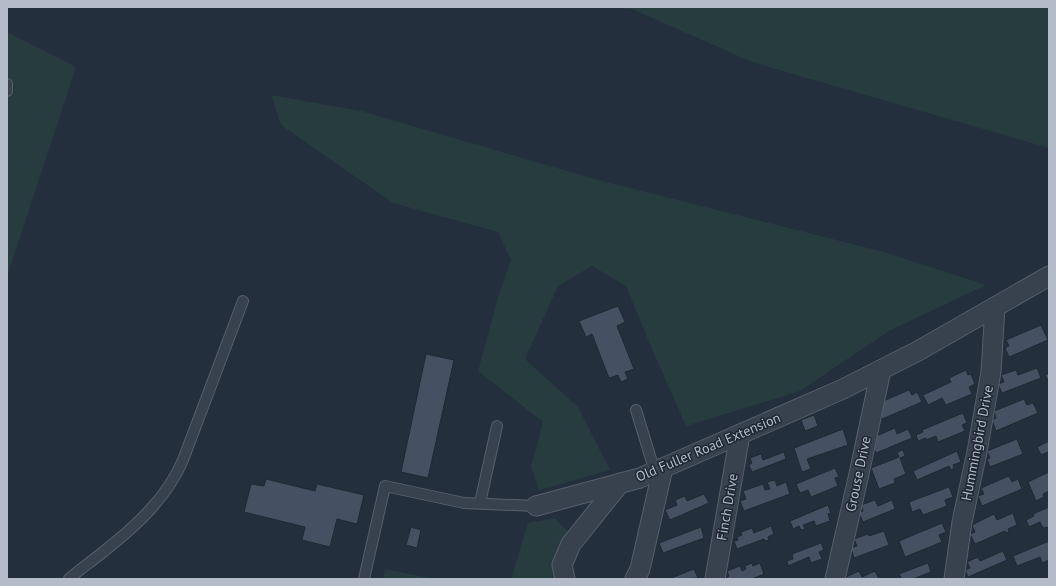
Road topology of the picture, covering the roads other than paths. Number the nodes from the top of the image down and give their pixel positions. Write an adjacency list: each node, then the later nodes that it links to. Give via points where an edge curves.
1 (7, 84): 2 (lane)
2 (7, 91)
3 (1049, 276): 5 (street, Old Fuller Road Extension)
4 (243, 301): 14 (lane, via 175,478 141,519)
5 (995, 307): 6 (street, Old Fuller Road Extension); 20 (street, Hummingbird Drive, via 991,372 962,522)
6 (881, 370): 9 (street, Old Fuller Road Extension); 19 (street, Grouse Drive)
7 (636, 410): 10 (lane)
8 (497, 426): 12 (lane)
9 (740, 434): 10 (street, Old Fuller Road Extension); 18 (street, Finch Drive)
10 (659, 470): 11 (street, Old Fuller Road Extension, via 640,478); 17 (street)
11 (620, 482): 13 (street, Old Fuller Road Extension); 16 (street, via 571,544 562,565)
12 (480, 503): 13 (lane, Old Fuller Road Extension); 15 (lane, Old Fuller Road Extension, via 464,503 385,486)
13 (536, 506)
14 (69, 579)
15 (364, 579)
16 (565, 579)
17 (636, 579)
18 (715, 579)
19 (835, 579)
20 (954, 579)

